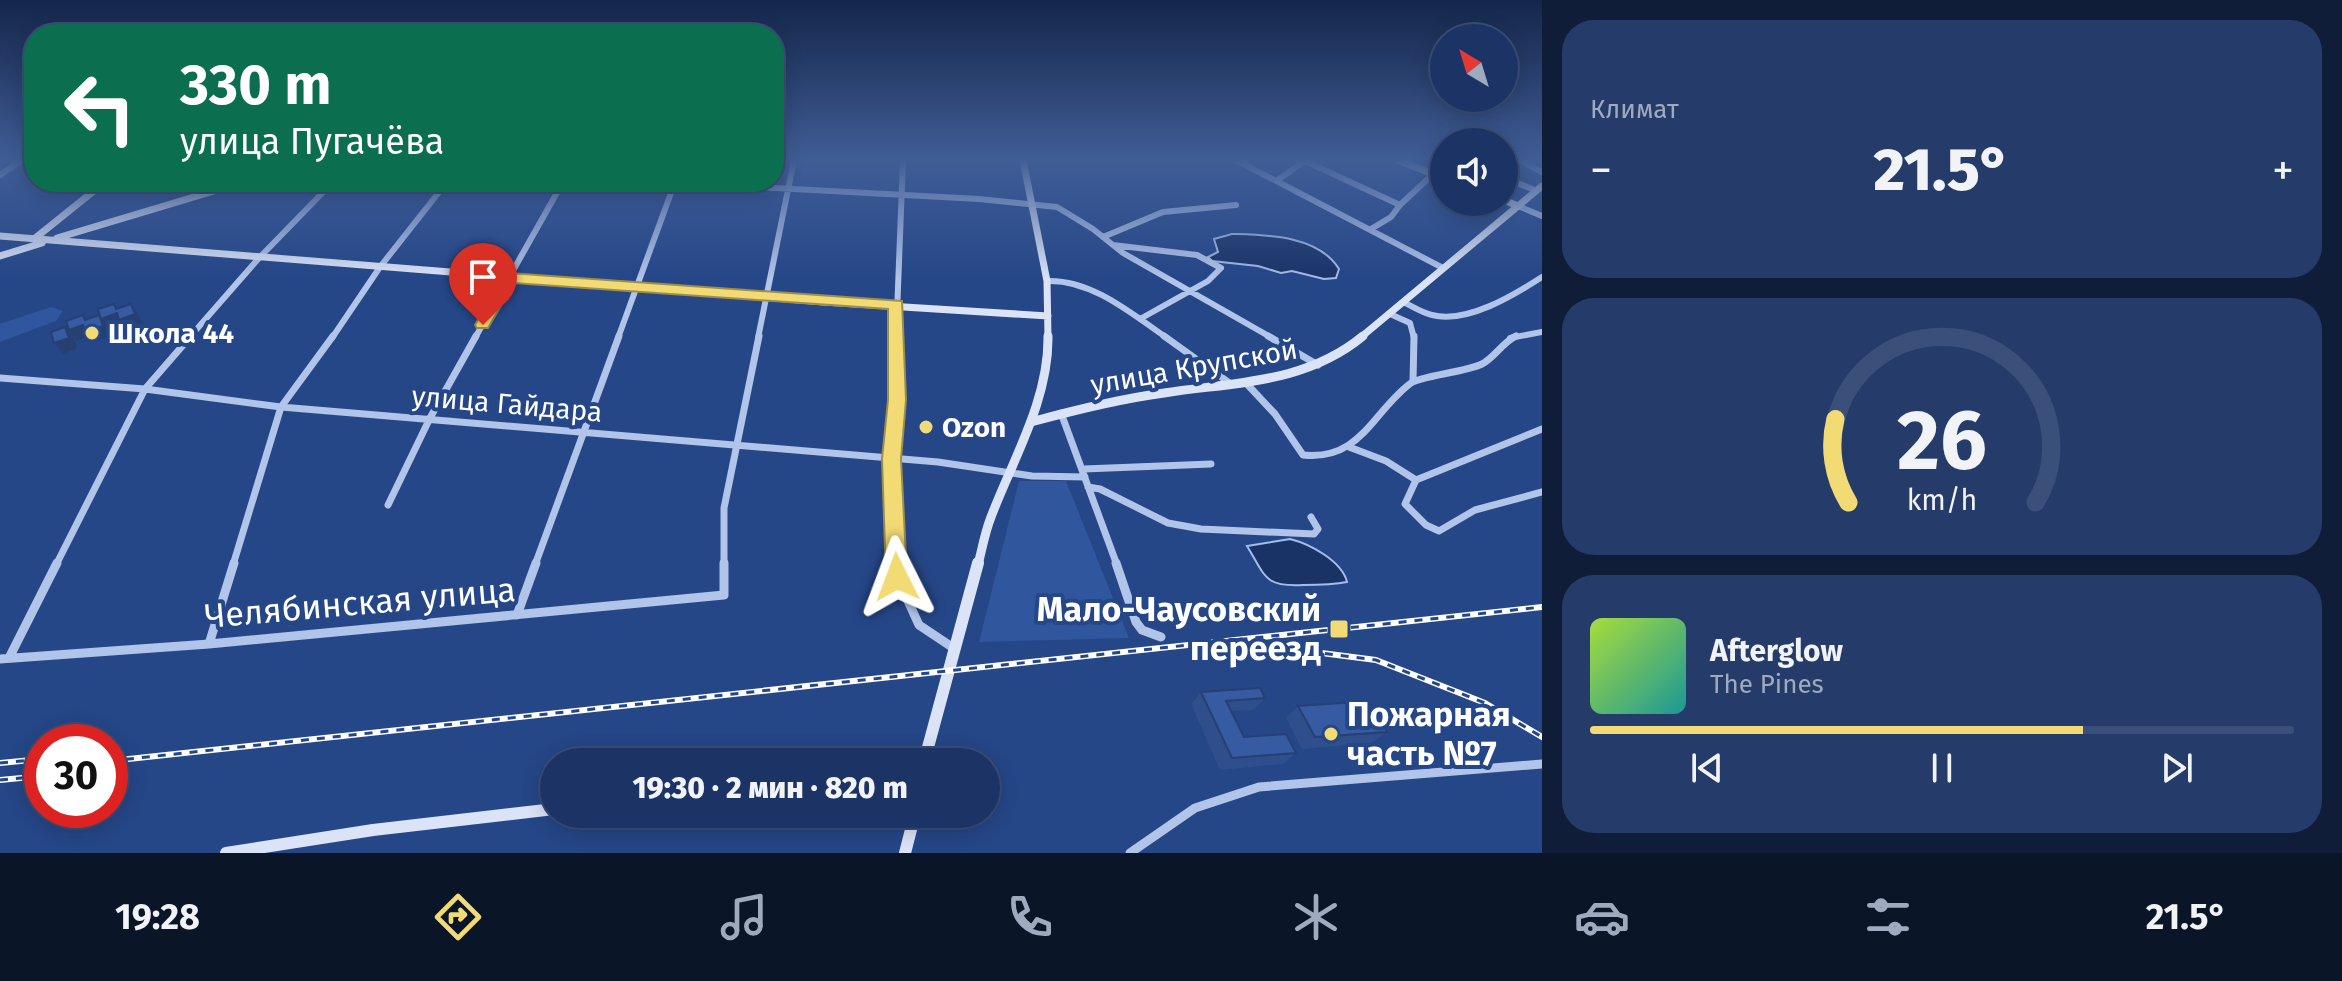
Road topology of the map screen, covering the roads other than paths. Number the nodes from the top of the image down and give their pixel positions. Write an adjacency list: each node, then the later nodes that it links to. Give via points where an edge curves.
1 (83, 200): 25 (street)
2 (185, 200): 26 (street)
3 (316, 200): 30 (street)
4 (433, 200): 31 (street)
5 (553, 200): 34 (street)
6 (668, 200): 36 (street)
7 (785, 200): 38 (street)
8 (901, 200): 40 (street)
9 (970, 200): 15 (street)
10 (1029, 200): 15 (street)
11 (1317, 200): 21 (street)
12 (1389, 200): 17 (street)
13 (1406, 200): 17 (street)
14 (1525, 200): 18 (street, улица Крупской)
15 (1030, 204): 24 (street, via 1057,207); 35 (street)
16 (1236, 205): 24 (street, via 1163,212)
17 (1400, 205): 21 (street)
18 (1518, 206): 20 (street)
19 (1506, 216): 32 (street, улица Крупской)
20 (1542, 216)
21 (1371, 229): 32 (street)
22 (0, 236): 23 (street)
23 (17, 237): 25 (street); 28 (street, via 21,245)
24 (1103, 237): 27 (street)
25 (34, 239): 26 (street)
26 (51, 240): 28 (street); 30 (street)
27 (1111, 244): 37 (street); 37 (street, via 1197,255 1221,268)
28 (10, 253): 29 (street)
29 (0, 256)
30 (259, 258): 31 (street); 52 (street)
31 (380, 267): 34 (street); 53 (street)
32 (1443, 268): 39 (street, улица Крупской)
33 (1542, 277): 39 (street, via 1503,302 1473,312 1433,316)
34 (509, 278): 36 (street); 55 (street)
35 (1047, 281): 42 (street); 43 (street, via 1078,283)
36 (635, 287): 38 (street); 58 (street)
37 (1189, 291): 43 (street); 45 (street)
38 (766, 298): 40 (street); 59 (street)
39 (1403, 302): 41 (street, улица Крупской)
40 (896, 305): 42 (street); 61 (street, via 897,400)
41 (1390, 314): 45 (street, улица Крупской); 48 (street, via 1410,323)
42 (1048, 316): 56 (street, via 1048,355)
43 (1140, 319): 50 (street)
44 (1542, 332): 48 (street, via 1512,337 1484,363)
45 (1320, 366): 49 (street, улица Крупской)
46 (0, 378): 47 (street, улица Гайдара)
47 (10, 379): 51 (street); 52 (street, улица Гайдара)
48 (1413, 381): 60 (street)
49 (1246, 383): 50 (street, улица Крупской); 60 (street, via 1303,455 1323,457)
50 (1233, 385): 54 (street, улица Крупской)
51 (0, 389)
52 (145, 389): 53 (street, улица Гайдара); 74 (street)
53 (281, 407): 55 (street, улица Гайдара); 72 (street)
54 (1061, 413): 56 (street, улица Крупской); 64 (street)
55 (430, 418): 58 (street, улица Гайдара); 68 (street)
56 (1031, 422): 63 (street)
57 (1542, 429): 65 (street)
58 (583, 434): 59 (street, улица Гайдара); 70 (street)
59 (737, 446): 61 (street, улица Гайдара); 70 (street, Челябинская улица, via 724,508 724,595)
60 (1349, 447): 65 (street)
61 (891, 459): 63 (street, улица Гайдара); 73 (street, via 897,577 919,625)
62 (1211, 464): 64 (street, улица Гайдара)
63 (1010, 472): 64 (street, улица Гайдара); 73 (street, via 990,520)
64 (1085, 473): 66 (street)
65 (1416, 480): 67 (street, via 1405,504 1439,531 1475,510)
66 (1088, 487): 69 (street, via 1168,523 1201,529 1314,534 1318,529); 71 (street, via 1136,622)
67 (1542, 492)
68 (388, 505)
69 (1311, 517)
70 (517, 615): 72 (street, Челябинская улица)
71 (1161, 637)
72 (209, 644): 74 (street, Челябинская улица)
73 (955, 649): 75 (street)
74 (5, 658)
75 (928, 748)
76 (1542, 764): 81 (street, via 1259,787 1195,808)
77 (540, 811): 79 (street)
78 (911, 828): 80 (street)
79 (226, 853)
80 (905, 853)
81 (1130, 853)

